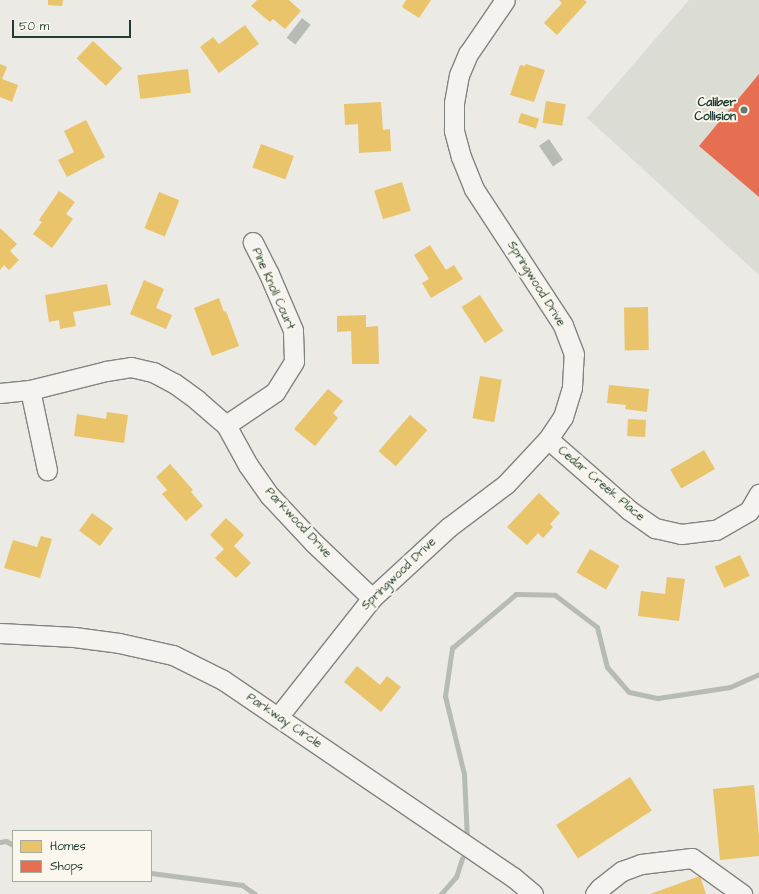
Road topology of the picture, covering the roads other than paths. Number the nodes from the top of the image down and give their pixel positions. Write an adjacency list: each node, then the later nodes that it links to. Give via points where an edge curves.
1 (505, 0): 6 (street, Springwood Drive, via 468,54 459,75 454,103 454,130 461,157 474,189 563,325 574,354 570,395 563,417)
2 (253, 242): 5 (street, Pine Knoll Court, via 293,330 294,361 274,392)
3 (30, 390): 4 (street, Parkwood Drive); 5 (street, Parkwood Drive, via 131,367 153,372 174,382); 7 (street)
4 (0, 393)
5 (226, 426): 9 (street, Parkwood Drive, via 248,465 270,496 314,543)
6 (548, 439): 8 (street, Cedar Creek Place, via 629,510 654,528 681,534 716,530 749,511); 9 (street, Springwood Drive, via 506,484 449,526)
7 (47, 470)
8 (759, 494)
9 (372, 598): 11 (street, Springwood Drive)
10 (0, 633): 11 (street, Parkway Circle, via 74,637 119,643 173,655 223,680)
11 (278, 717): 12 (street, Parkway Circle, via 513,877)
12 (533, 894)
13 (595, 894): 14 (street, via 622,871 641,864 692,858)
14 (742, 894)

